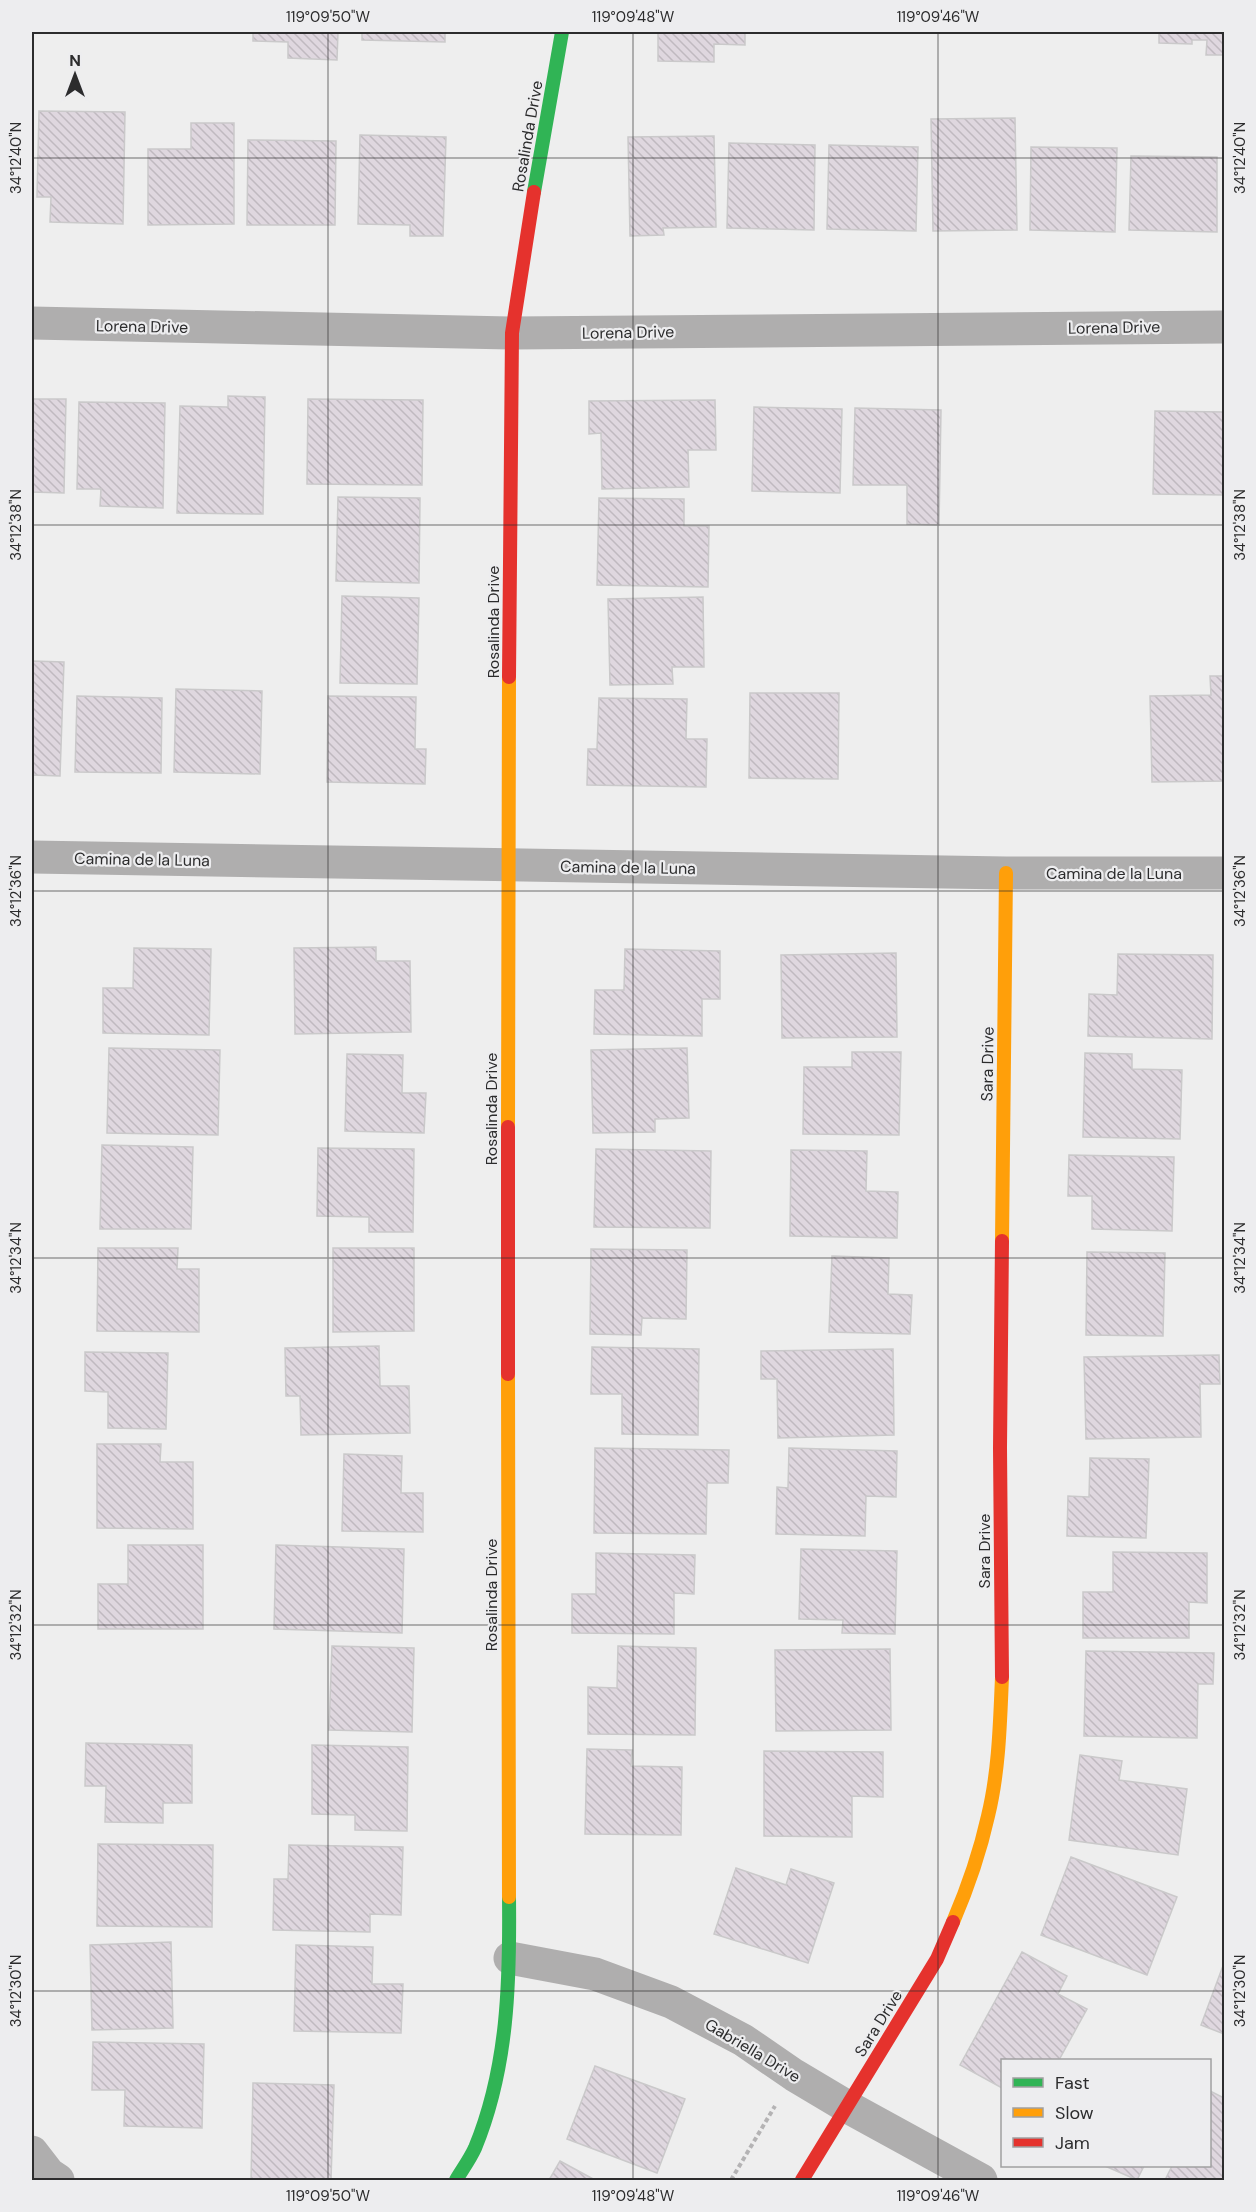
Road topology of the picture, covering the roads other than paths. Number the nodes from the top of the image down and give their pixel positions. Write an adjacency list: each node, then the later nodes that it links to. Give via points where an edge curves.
1 (562, 32): 4 (street, Rosalinda Drive)
2 (32, 323): 4 (street, Lorena Drive)
3 (1224, 327): 4 (street, Lorena Drive)
4 (512, 333): 6 (street, Rosalinda Drive)
5 (32, 857): 6 (street, Camina de la Luna)
6 (508, 866): 7 (street, Camina de la Luna); 9 (street, Rosalinda Drive)
7 (1005, 873): 8 (street, Camina de la Luna); 10 (street, Sara Drive, via 1000,1734 988,1814 969,1884 937,1959)
8 (1224, 873)
9 (510, 1958): 10 (street, Gabriella Drive, via 595,1974 671,2002 743,2040); 13 (street, Rosalinda Drive, via 503,2046 492,2099 474,2150)
10 (846, 2106): 14 (street, Sara Drive); 15 (street, Gabriella Drive)
11 (32, 2152): 12 (street)
12 (58, 2181)
13 (456, 2181)
14 (802, 2181)
15 (981, 2181)

